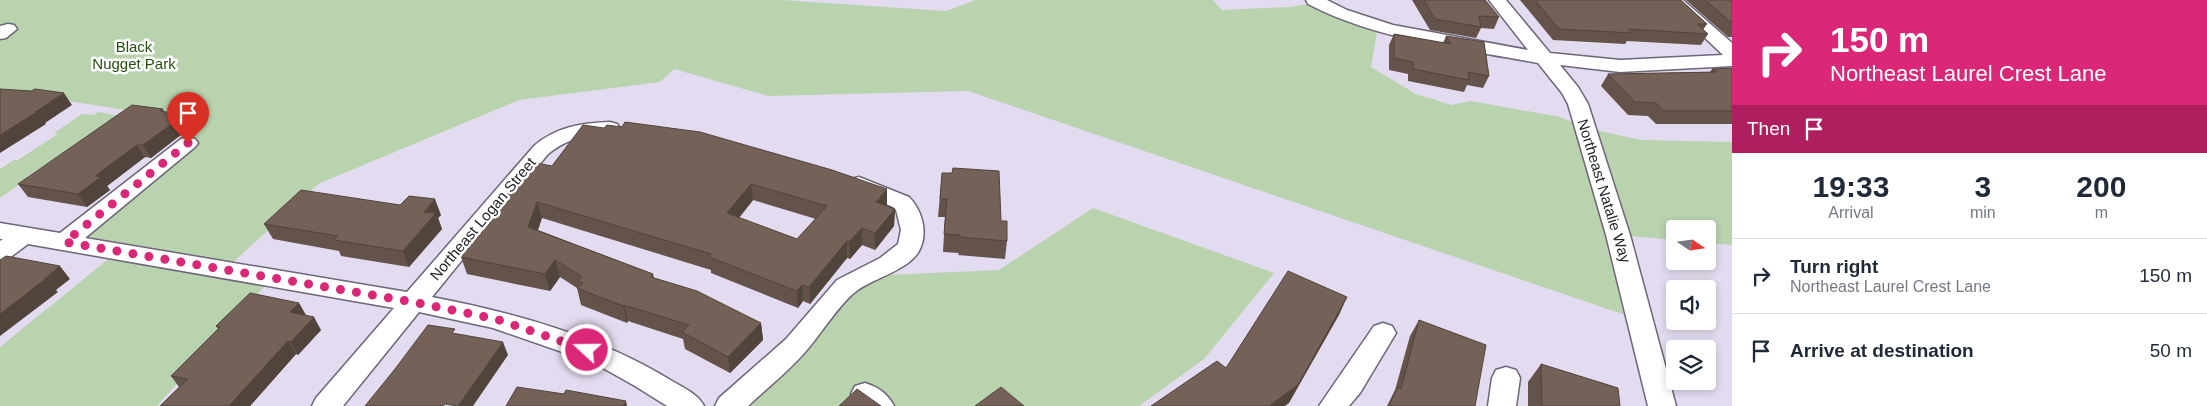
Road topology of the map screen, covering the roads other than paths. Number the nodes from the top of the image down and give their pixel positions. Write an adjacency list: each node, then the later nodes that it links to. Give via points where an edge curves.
1 (1314, 0): 5 (street, via 1341,14 1390,30)
2 (1497, 0): 5 (street, Northeast Natalie Way)
3 (1673, 0): 4 (street)
4 (1732, 53)
5 (1543, 58): 6 (street, via 1620,66); 21 (street, Northeast Natalie Way, via 1571,91 1586,128 1618,234)
6 (1732, 60)
7 (628, 127): 13 (street, Northeast Logan Street, via 568,132 553,139)
8 (188, 143): 11 (street)
9 (837, 177): 18 (street, via 901,202 907,208 913,230 909,248 889,264 846,286 795,346)
10 (12, 233): 11 (street); 12 (street)
11 (65, 242): 13 (street)
12 (0, 253)
13 (413, 302): 16 (street, Northeast Logan Street); 17 (street, via 496,319 603,356)
14 (1383, 333): 19 (street)
15 (1506, 378): 20 (street)
16 (326, 406)
17 (690, 406)
18 (729, 406)
19 (1334, 406)
20 (1502, 406)
21 (1662, 406)

